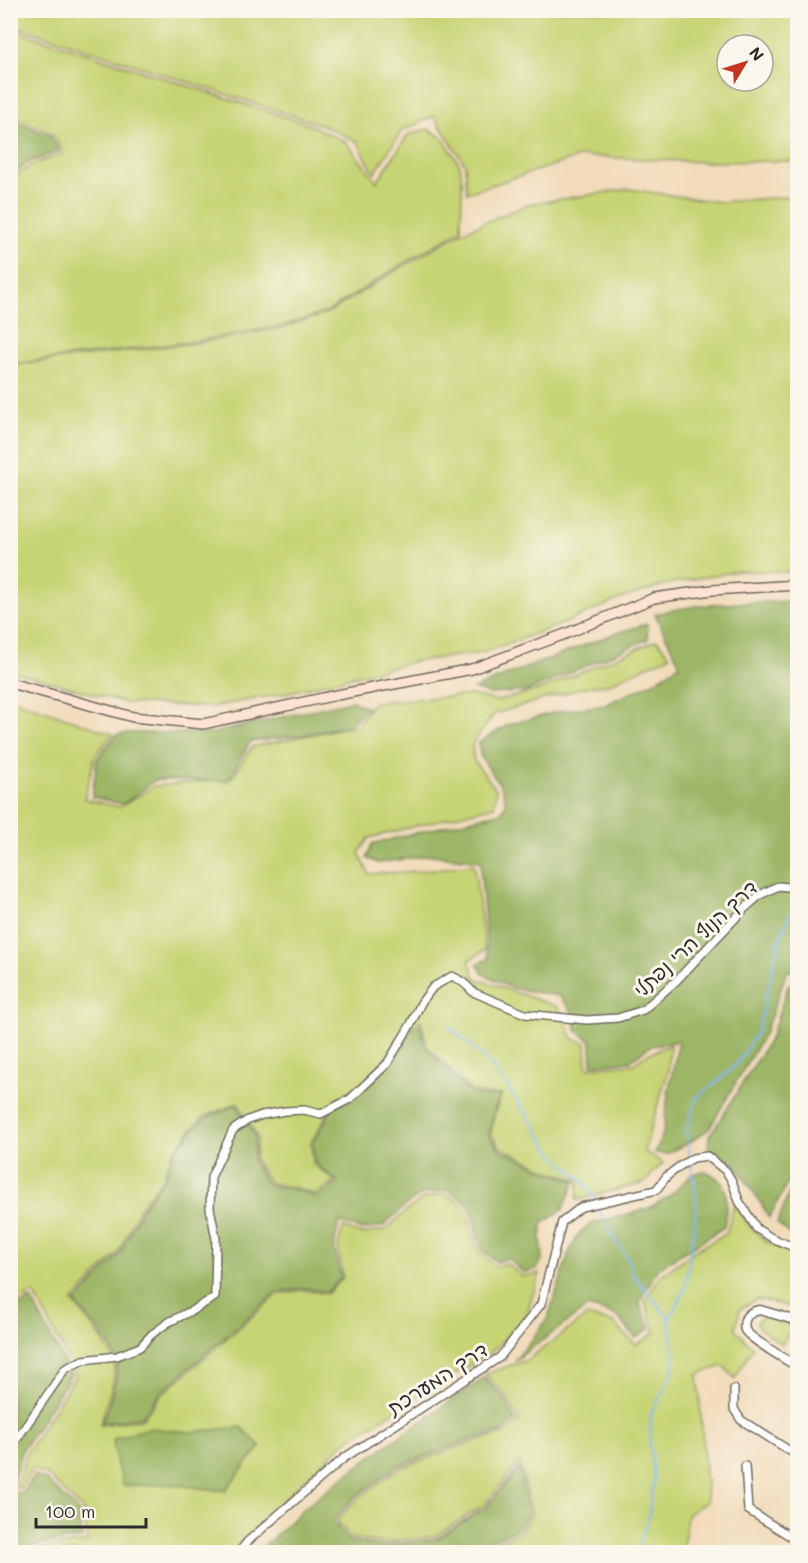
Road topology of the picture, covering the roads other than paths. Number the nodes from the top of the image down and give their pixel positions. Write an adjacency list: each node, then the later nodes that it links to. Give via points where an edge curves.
1 (798, 585): 2 (main road, via 654,598 472,669 203,724 133,717)
2 (10, 683)
3 (798, 888): 8 (street, דרך הנוף הרי נפתלי, via 778,886 760,895 643,1010 618,1018 587,1020 525,1014 473,992 452,976 433,987 387,1064 350,1099 321,1113 304,1110 262,1115 233,1130 211,1177 215,1297 169,1322 140,1347 117,1356 84,1360 65,1369)
4 (798, 1249): 12 (street, דרך המערכת, via 757,1228 739,1202 726,1171 707,1156 680,1166 656,1190 581,1207 562,1222 541,1304 500,1357 344,1458)
5 (798, 1321): 6 (street, via 765,1310 754,1311 746,1317 744,1326 754,1339)
6 (798, 1367)
7 (734, 1389): 9 (street, via 734,1409 741,1420)
8 (10, 1449)
9 (798, 1456)
10 (745, 1466): 11 (street, via 748,1510)
11 (798, 1541)
12 (239, 1552)

